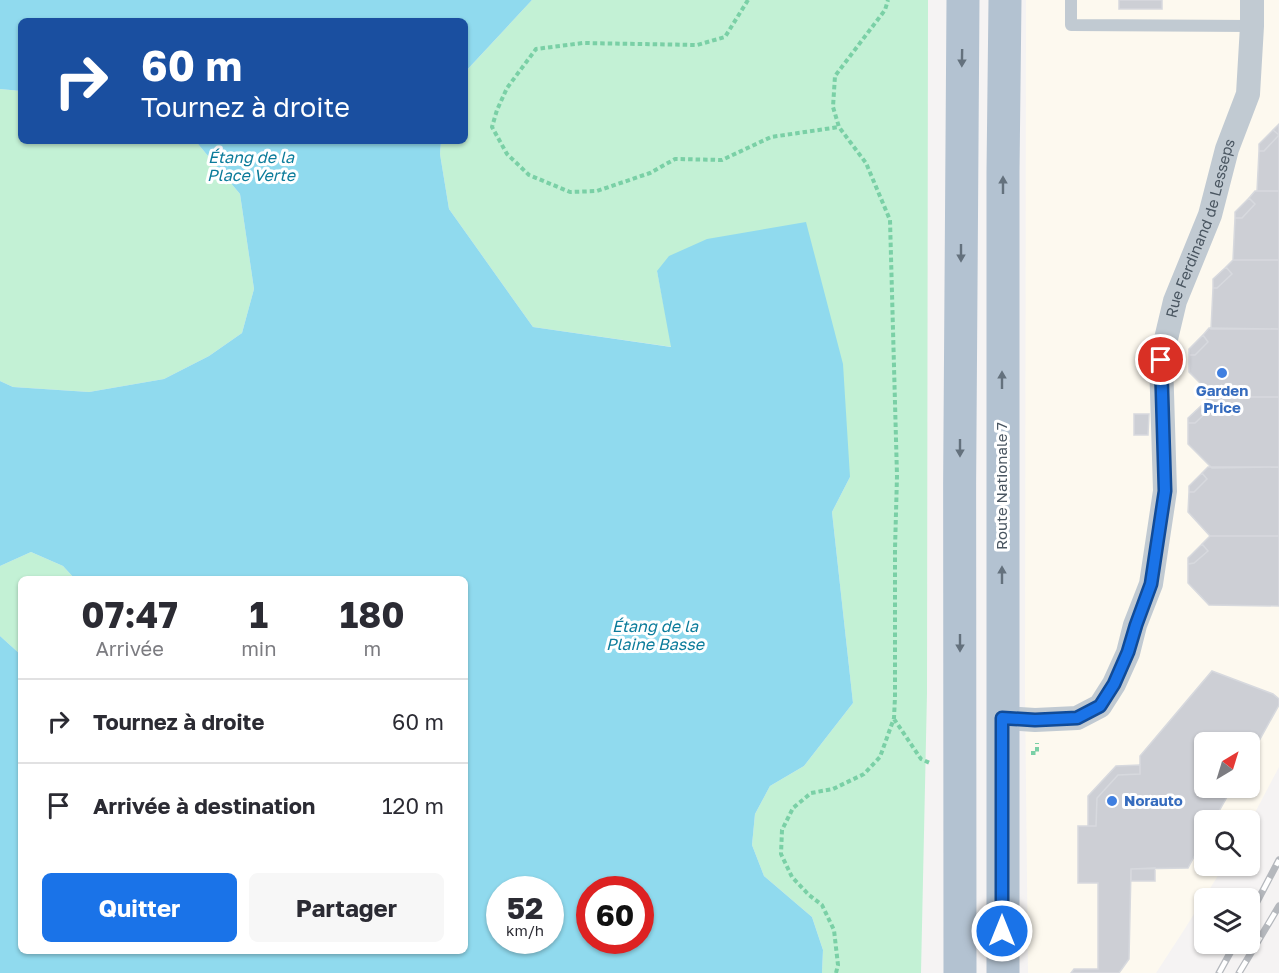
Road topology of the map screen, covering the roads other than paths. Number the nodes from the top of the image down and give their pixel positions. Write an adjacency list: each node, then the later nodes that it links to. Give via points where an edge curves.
1 (963, 0): 7 (main road, one-way to 7)
2 (1005, 0): 6 (main road, Route Nationale 7, one-way to 2)
3 (1071, 0): 5 (lane, via 1071,25)
4 (1252, 0): 5 (street, Rue Ferdinand de Lesseps)
5 (1252, 26): 6 (street, Rue Ferdinand de Lesseps, via 1248,94 1227,149 1210,216 1174,301 1161,360 1165,491 1151,584 1128,652 1100,706 1077,718)
6 (1002, 718): 8 (main road, Route Nationale 7)
7 (960, 973)
8 (1003, 973)

